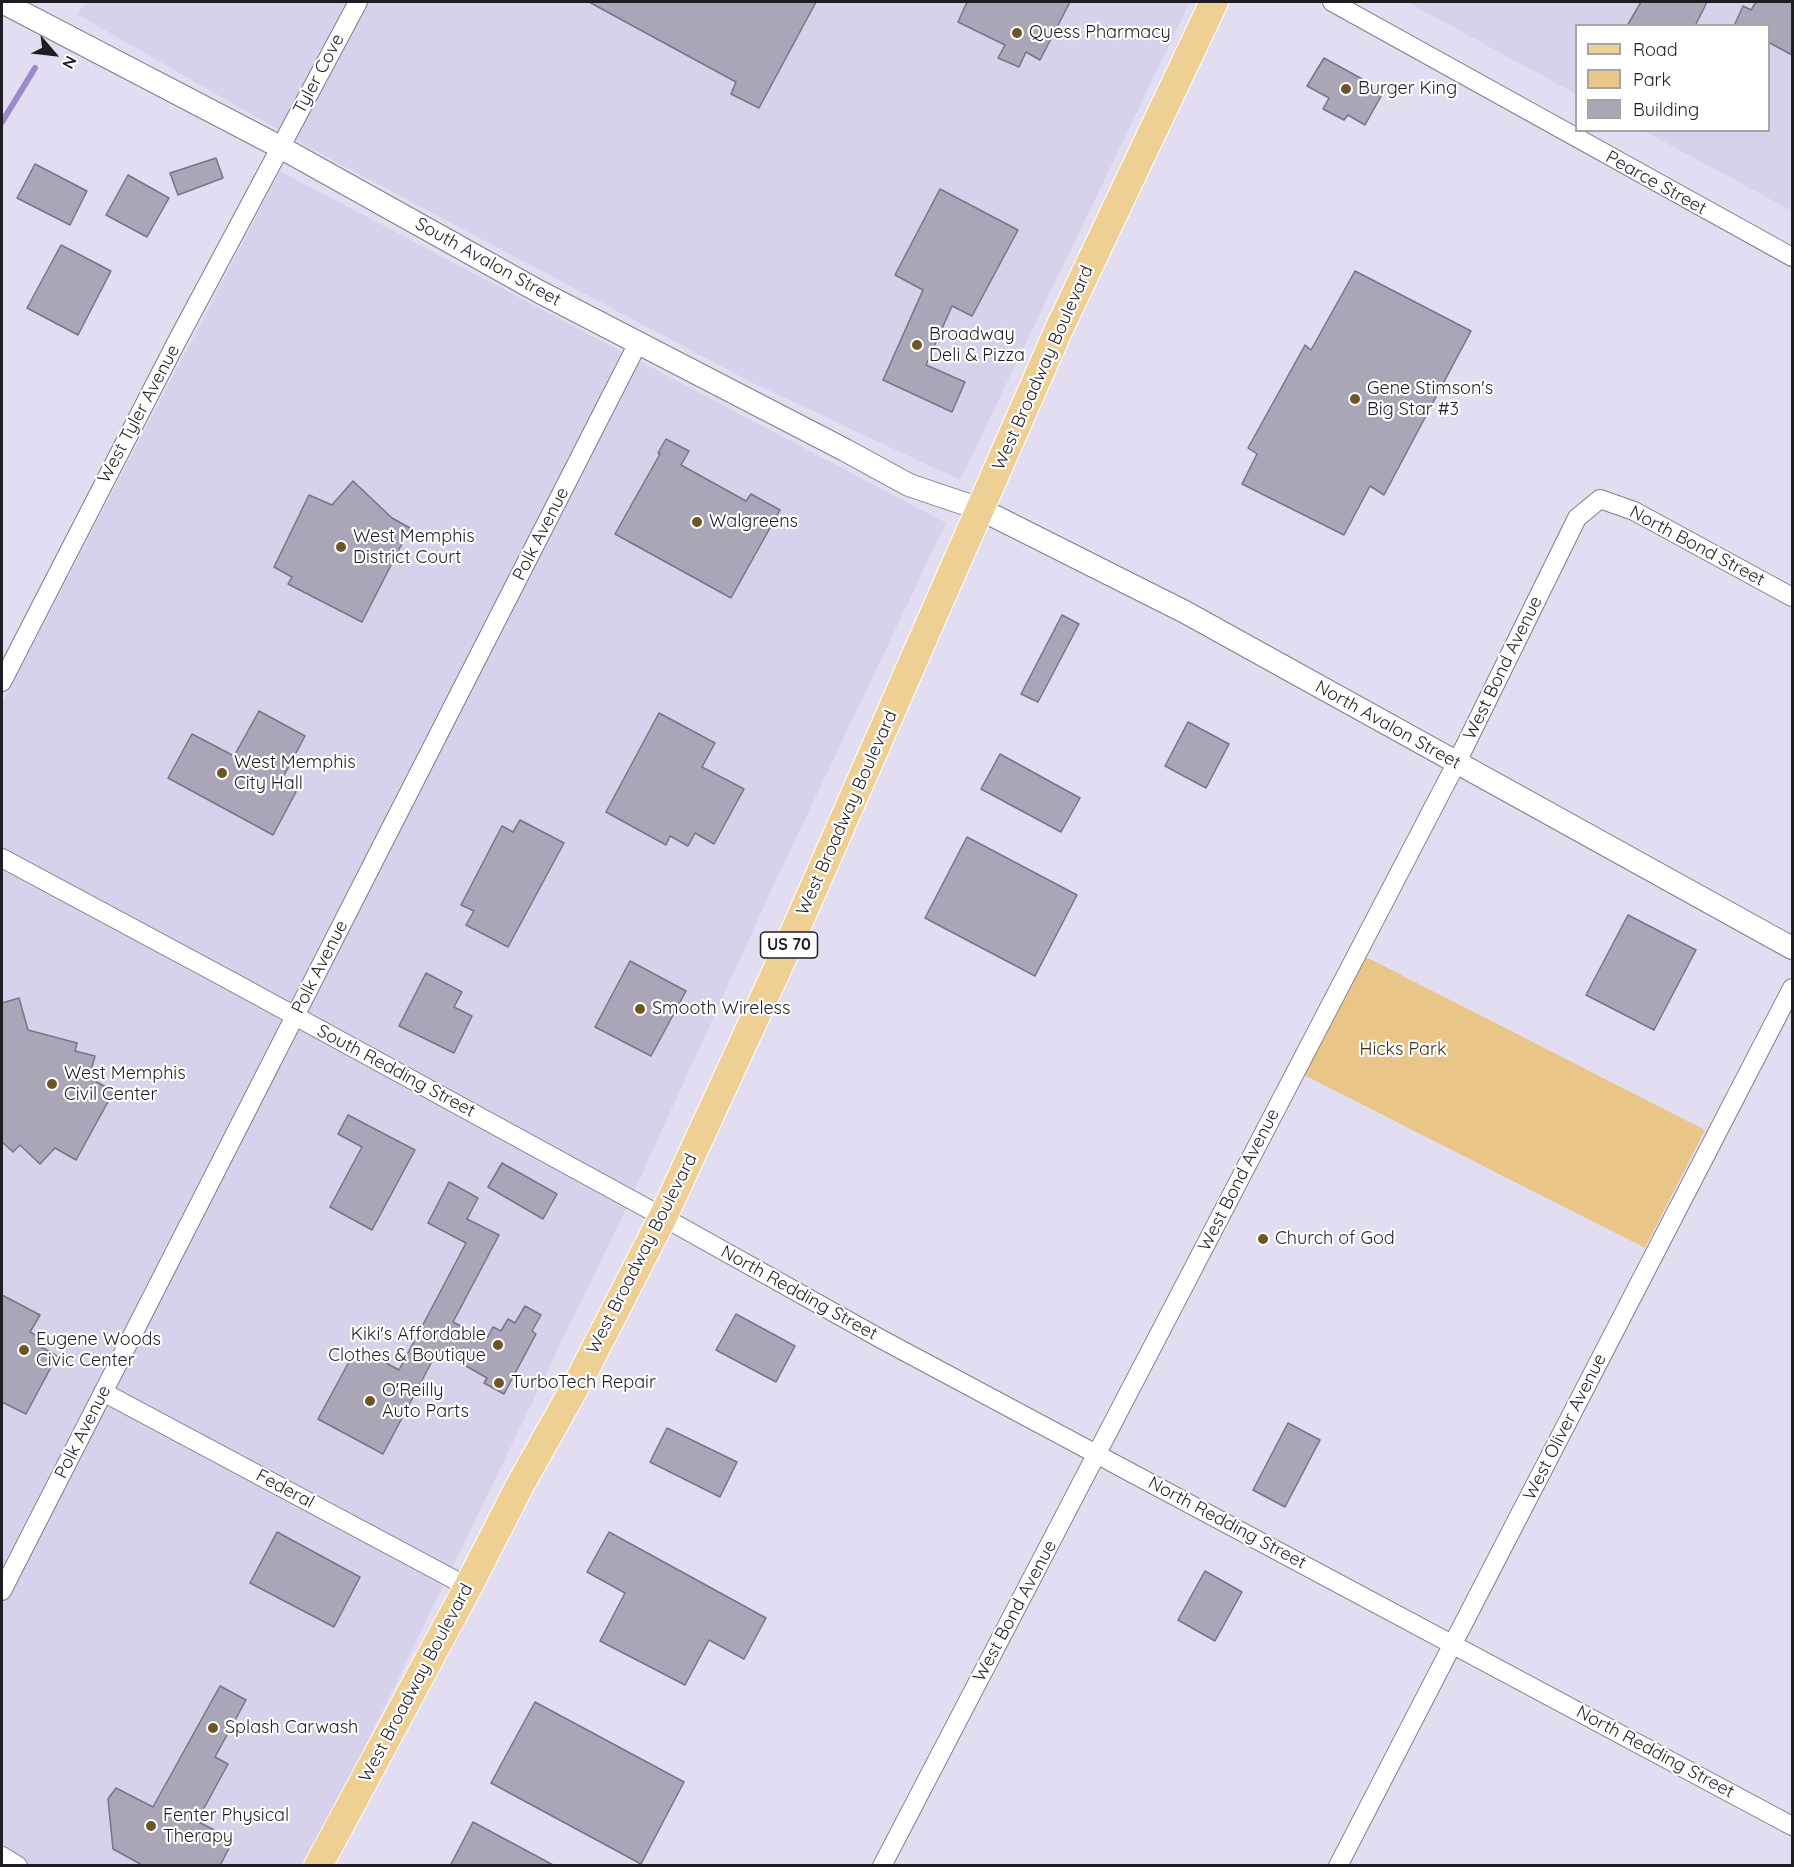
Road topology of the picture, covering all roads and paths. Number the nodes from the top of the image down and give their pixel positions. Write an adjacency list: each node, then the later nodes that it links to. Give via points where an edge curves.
1 (2, 2): 5 (street, South Avalon Street)
2 (358, 2): 5 (street, Tyler Cove)
3 (1214, 2): 9 (main road, West Broadway Boulevard / US 70, via 1059,329)
4 (1332, 2): 6 (street, Pearce Street)
5 (280, 147): 7 (street, South Avalon Street); 11 (street, West Tyler Avenue)
6 (1792, 257)
7 (638, 344): 9 (street, South Avalon Street, via 909,485); 16 (street, Polk Avenue)
8 (1600, 499): 10 (street, North Bond Street, via 1634,511); 12 (street, West Bond Avenue, via 1577,518)
9 (980, 509): 12 (street, North Avalon Street, via 1185,612); 17 (main road, West Broadway Boulevard / US 70, via 764,1001)
10 (1792, 597)
11 (2, 682)
12 (1457, 762): 14 (street, North Avalon Street); 19 (street, West Bond Avenue)
13 (2, 858): 16 (street, South Redding Street)
14 (1792, 948)
15 (1792, 988): 22 (street, West Oliver Avenue)
16 (295, 1017): 17 (street, South Redding Street); 18 (street, Polk Avenue)
17 (663, 1216): 19 (street, North Redding Street, via 881,1340); 20 (main road, West Broadway Boulevard / US 70)
18 (103, 1392): 20 (street, Federal); 21 (street, Polk Avenue)
19 (1097, 1454): 22 (street, North Redding Street); 27 (street, West Bond Avenue)
20 (468, 1587): 26 (main road, West Broadway Boulevard / US 70)
21 (2, 1591)
22 (1453, 1643): 23 (street, North Redding Street); 28 (street, West Oliver Avenue)
23 (1792, 1826)
24 (2, 1856): 25 (street)
25 (18, 1866)
26 (318, 1866)
27 (882, 1866)
28 (1338, 1866)

